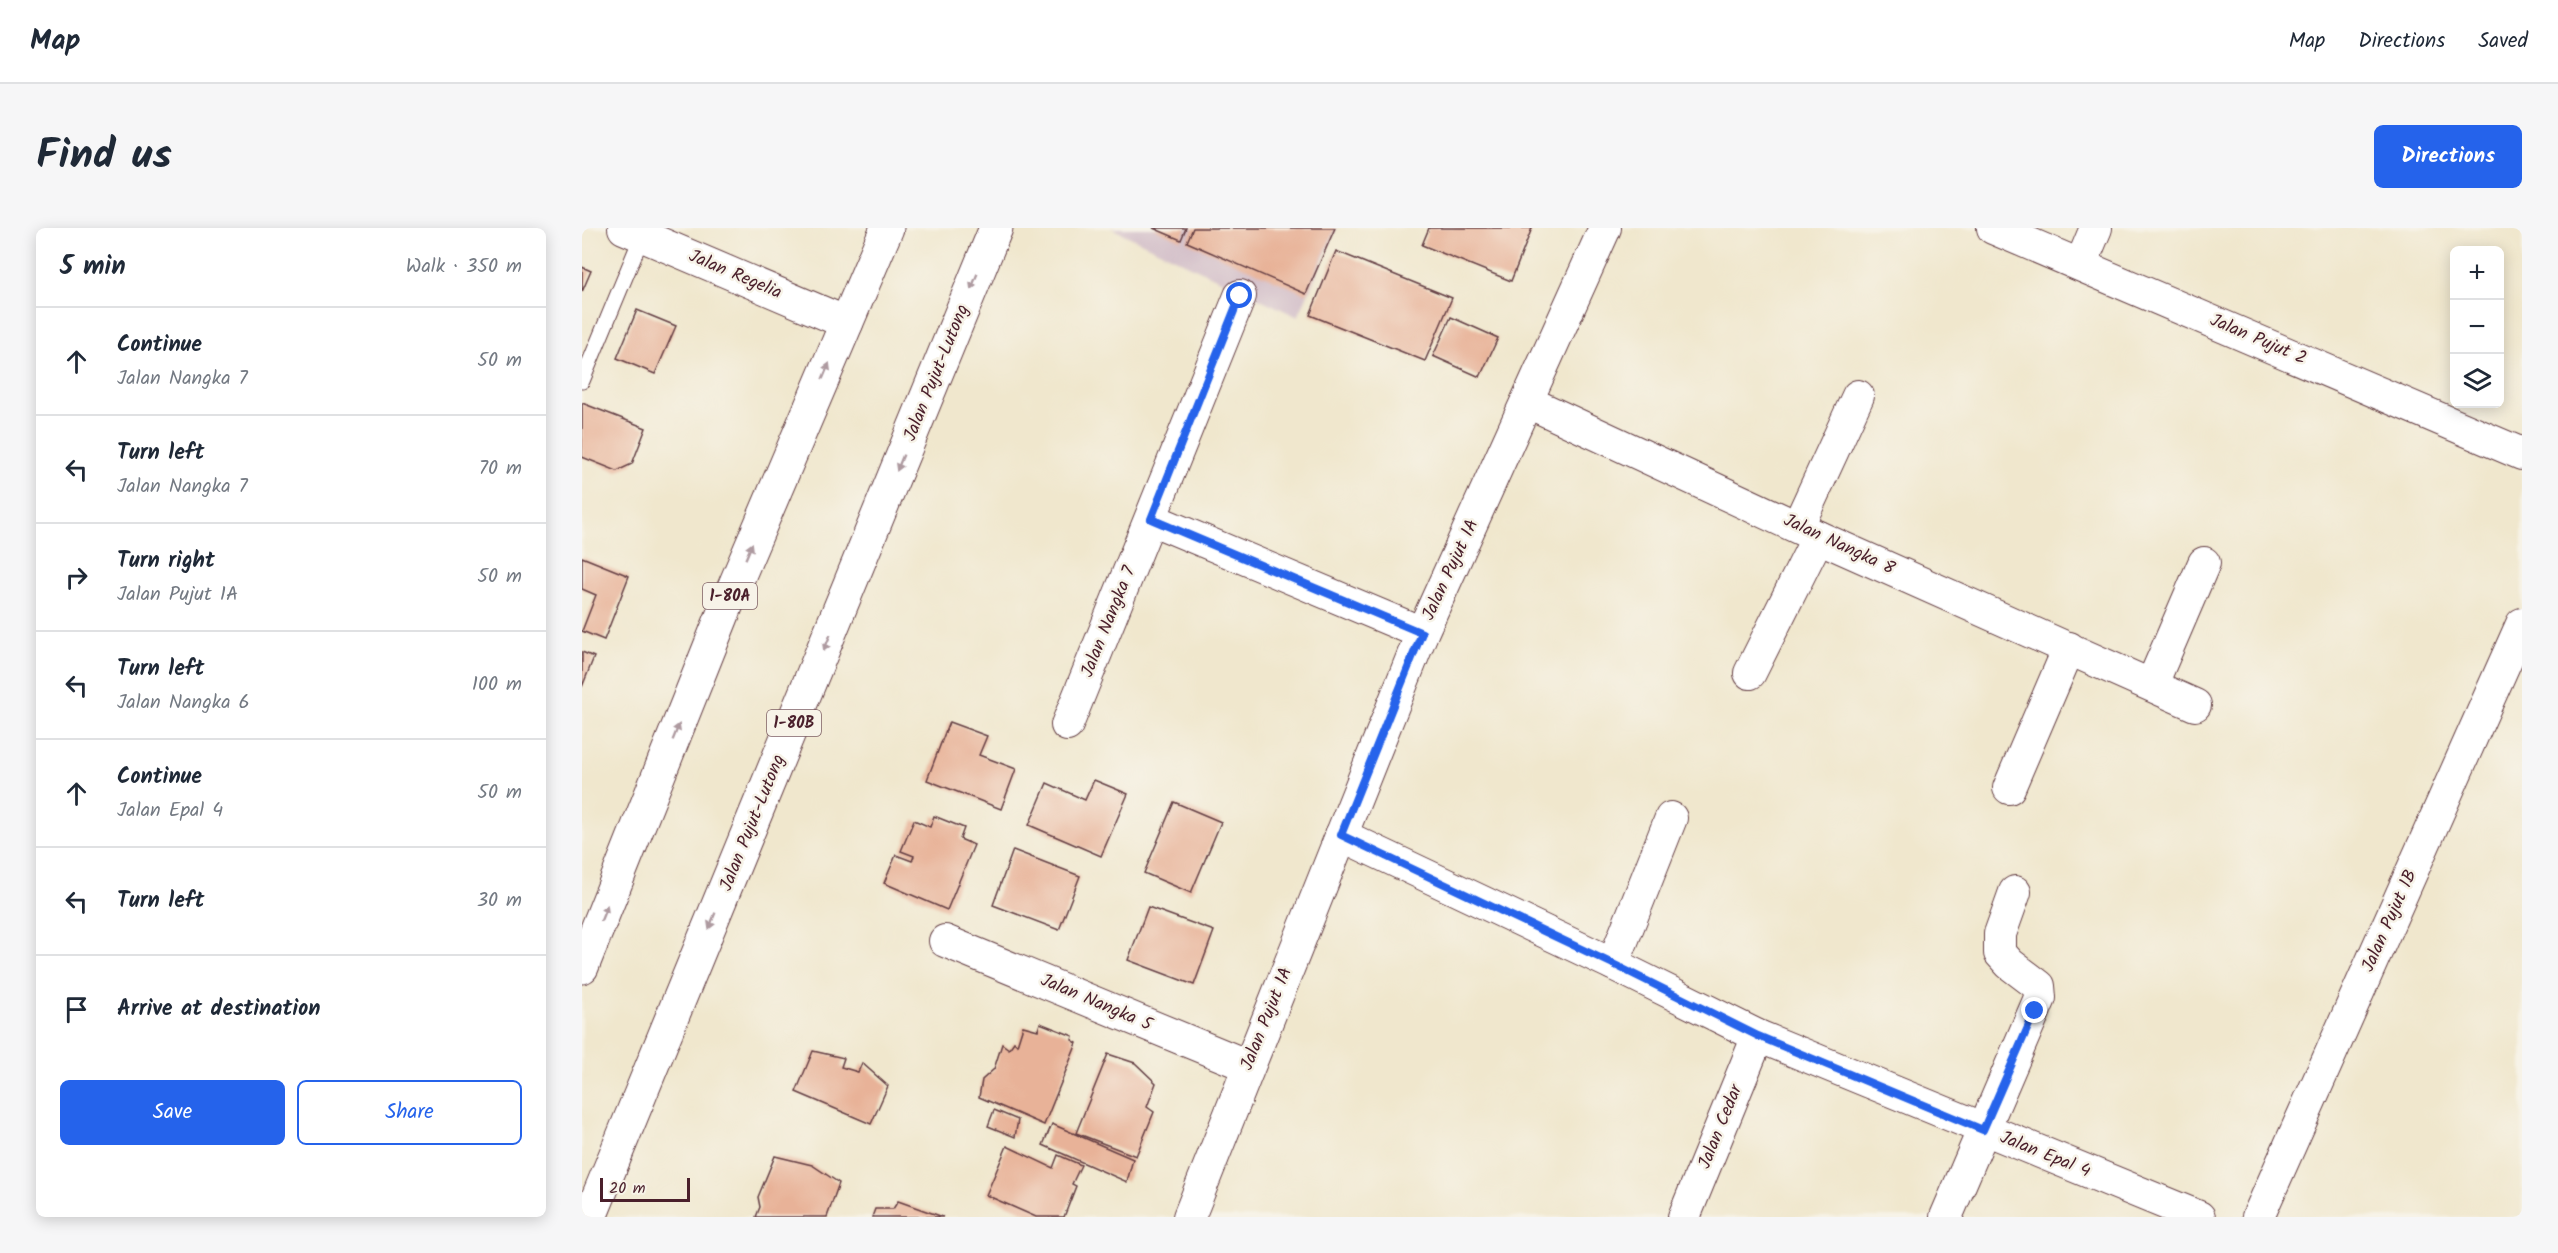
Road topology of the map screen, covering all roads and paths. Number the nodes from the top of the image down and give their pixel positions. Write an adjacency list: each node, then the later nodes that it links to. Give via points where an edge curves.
1 (887, 228): 9 (highway, 1-80A)
2 (996, 228): 35 (highway, Jalan Pujut-Lutong / 1-80B, one-way to 35)
3 (1605, 228): 12 (street, Jalan Pujut 1A)
4 (1993, 228): 7 (street, Jalan Pujut 2)
5 (2096, 228): 7 (street)
6 (633, 232): 9 (street, Jalan Regelia); 10 (lane)
7 (2080, 264): 13 (street, Jalan Pujut 2)
8 (1240, 296): 14 (street, Jalan Nangka 7)
9 (847, 323): 30 (highway, 1-80A, one-way to 9, via 729,599)
10 (582, 381)
11 (1858, 396): 15 (street)
12 (1528, 402): 15 (street, Jalan Nangka 8); 18 (street, Jalan Pujut 1A)
13 (2522, 454)
14 (1151, 519): 18 (street); 23 (street, Jalan Nangka 7)
15 (1808, 532): 19 (street, Jalan Nangka 8); 20 (street)
16 (2205, 563): 21 (street)
17 (2522, 624): 34 (street, Jalan Pujut 1B)
18 (1422, 633): 26 (street, Jalan Pujut 1A)
19 (2069, 648): 21 (street, Jalan Nangka 8); 24 (street)
20 (1750, 673)
21 (2152, 684): 22 (street, Jalan Nangka 8)
22 (2194, 705)
23 (1067, 725)
24 (2009, 788)
25 (1671, 818): 29 (street)
26 (1341, 835): 29 (street, Jalan Epal 4); 32 (street, Jalan Pujut 1A)
27 (2015, 892): 33 (street, via 2000,934 2000,953 2039,986 2040,998)
28 (945, 941): 32 (street, Jalan Nangka 5)
29 (1613, 964): 31 (street, Jalan Epal 4)
30 (582, 967)
31 (1758, 1036): 33 (street, Jalan Epal 4); 37 (street, Jalan Cedar)
32 (1248, 1066): 36 (street, Jalan Pujut 1A)
33 (1983, 1130): 38 (street); 39 (street, Jalan Epal 4)
34 (2262, 1216)
35 (590, 1217)
36 (1189, 1217)
37 (1684, 1217)
38 (1946, 1217)
39 (2199, 1217)

